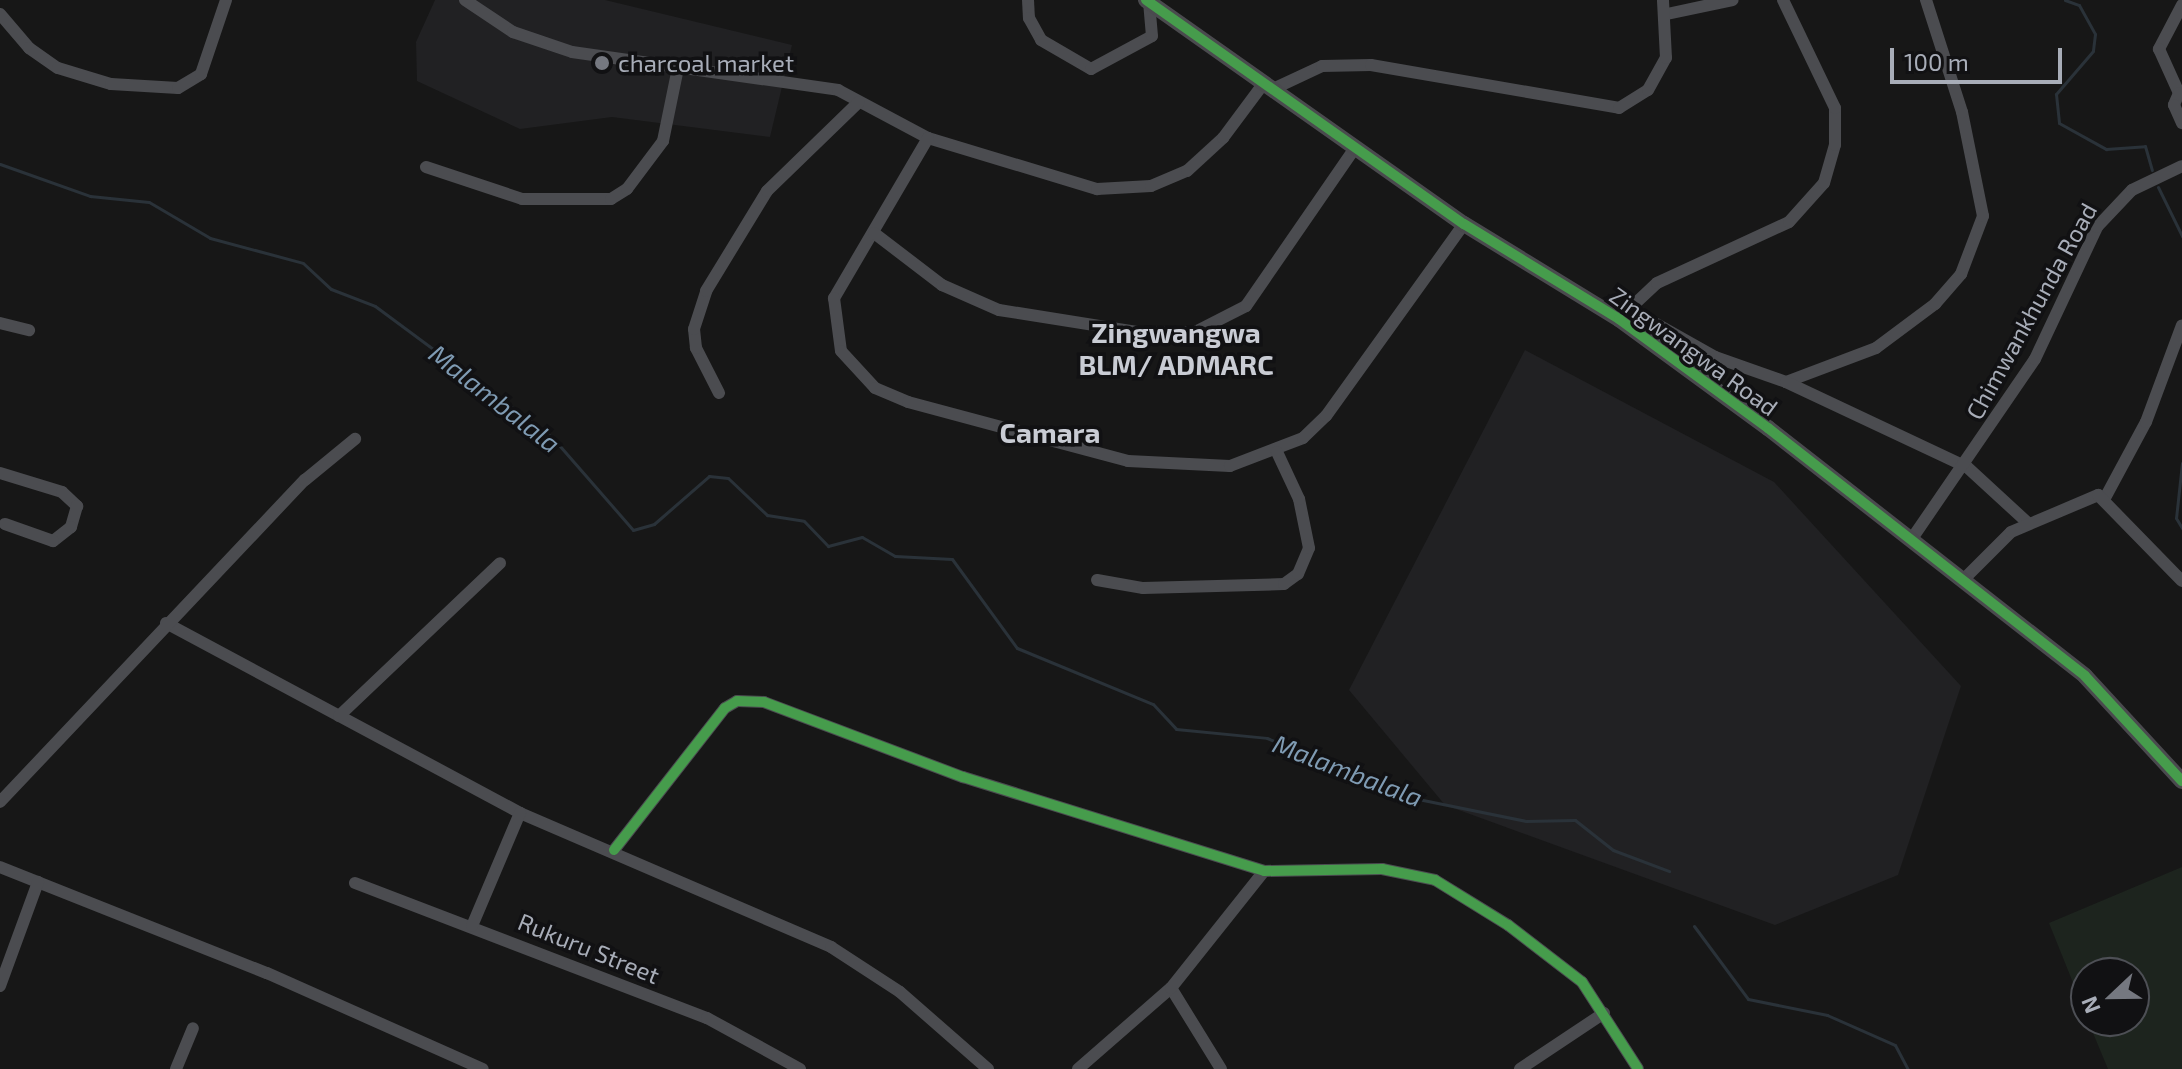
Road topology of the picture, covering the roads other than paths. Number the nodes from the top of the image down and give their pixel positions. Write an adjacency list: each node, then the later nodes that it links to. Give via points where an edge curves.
1 (465, 0): 12 (street, via 482,16 541,44)
2 (1028, 0): 3 (street, via 1029,18 1041,40 1091,69 1152,36)
3 (1147, 0): 13 (street, Zingwangwa Road)
4 (1663, 0): 11 (street)
5 (1733, 0): 11 (street)
6 (1783, 0): 22 (street, via 1835,108 1835,145 1824,183 1789,222 1657,283)
7 (1926, 0): 26 (street, via 1982,190 1983,216 1975,248 1944,294 1906,329 1847,361)
8 (221, 1): 10 (street, via 201,74 178,88 161,90 111,84 58,68 29,48)
9 (2182, 5): 15 (street, via 2159,49 2179,93 2174,105)
10 (0, 14)
11 (1667, 14): 13 (street, via 1662,67 1648,90 1619,108 1371,65 1322,66)
12 (678, 68): 14 (street, via 838,90); 19 (street, via 663,141 627,189 611,199 522,199)
13 (1268, 86): 16 (street, via 1206,156 1151,186 1073,185); 17 (street, Zingwangwa Road)
14 (859, 102): 16 (street); 27 (street, via 767,191 706,291 694,329)
15 (2182, 123)
16 (928, 138): 21 (street)
17 (1355, 148): 20 (street, Zingwangwa Road); 21 (street, via 1246,306 1195,332 1138,332 999,310 942,285)
18 (2182, 166): 30 (street, Chimwankhunda Road, via 2132,190 2097,227 2035,359)
19 (426, 167)
20 (1464, 224): 22 (street, Zingwangwa Road); 29 (street, via 1326,416)
21 (874, 233): 29 (street, via 855,256 831,313 841,351 875,388 975,424 1128,461 1209,468)
22 (1624, 314): 26 (street, via 1715,357); 35 (street, Zingwangwa Road)
23 (0, 323): 25 (street)
24 (2182, 325): 32 (street, via 2146,422)
25 (29, 330)
26 (1786, 382): 30 (street)
27 (719, 393)
28 (355, 439): 40 (street, via 305,480)
29 (1277, 452): 37 (street, via 1299,499 1309,548 1298,574 1284,584 1143,588)
30 (1967, 467): 33 (street); 35 (street, Chimwankhunda Road)
31 (0, 473): 34 (street, via 62,492 77,506 71,527 53,541)
32 (2105, 498): 33 (street, via 2088,496); 39 (street, via 2144,549)
33 (2028, 523): 38 (street, via 1999,540)
34 (5, 524)
35 (1911, 540): 38 (street, Zingwangwa Road)
36 (500, 563): 41 (street)
37 (1097, 580)
38 (1962, 581): 42 (street, Zingwangwa Road, via 2098,688)
39 (2182, 581)
40 (166, 623): 41 (street); 43 (street)
41 (339, 716): 44 (street)
42 (2182, 781)
43 (0, 802)
44 (520, 813): 45 (street); 50 (street)
45 (614, 850): 47 (street, via 716,717 749,700 963,777); 58 (street, via 831,947 900,992)
46 (0, 867): 48 (street)
47 (1264, 871): 52 (street); 53 (street, via 1382,869 1435,880 1547,953 1582,982)
48 (38, 882): 51 (street); 56 (street, via 267,973)
49 (355, 883): 50 (street, Rukuru Street)
50 (472, 926): 57 (street, Rukuru Street, via 707,1018)
51 (0, 986)
52 (1171, 988): 59 (street); 60 (street)
53 (1604, 1013): 61 (street); 62 (street)
54 (193, 1028): 55 (street)
55 (176, 1069)
56 (483, 1069)
57 (800, 1069)
58 (988, 1069)
59 (1078, 1069)
60 (1221, 1069)
61 (1520, 1069)
62 (1638, 1069)

